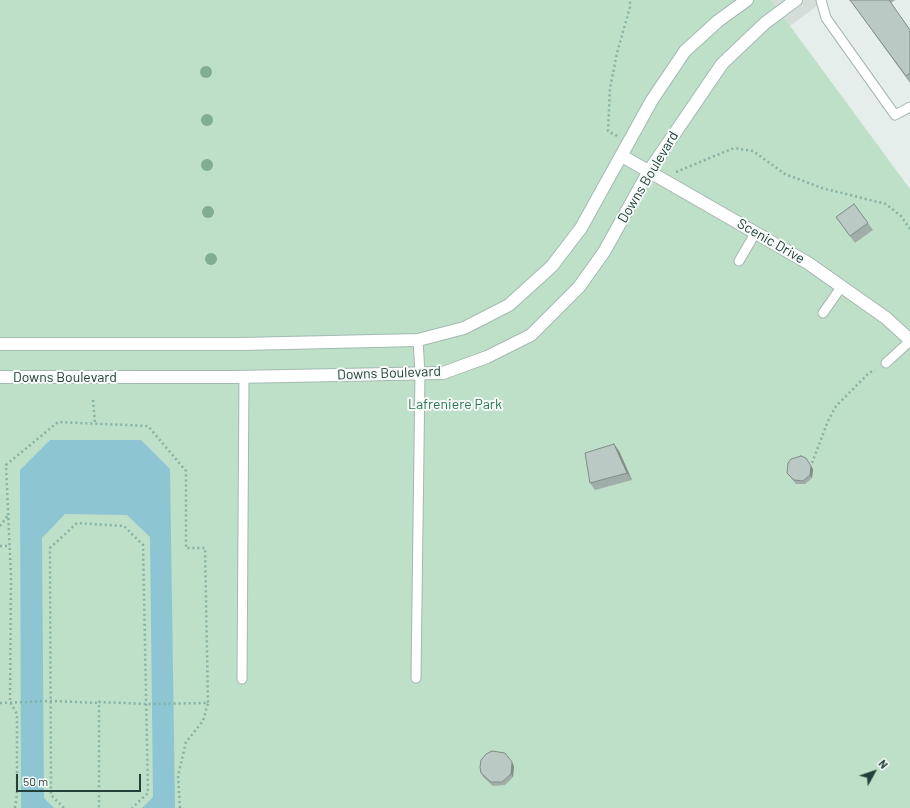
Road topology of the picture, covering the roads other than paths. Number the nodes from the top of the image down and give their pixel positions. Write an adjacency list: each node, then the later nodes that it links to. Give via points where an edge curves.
1 (747, 0): 5 (street, via 718,21 685,51 652,100)
2 (796, 0): 6 (street, Downs Boulevard, via 765,23 722,64)
3 (821, 0): 4 (lane, via 826,18 895,116)
4 (910, 107)
5 (622, 156): 6 (street, Scenic Drive); 11 (street, via 581,228 552,266 509,305 464,328)
6 (649, 171): 7 (street, Scenic Drive); 15 (street, Downs Boulevard, via 604,252 579,287 531,334 487,357 443,373)
7 (756, 232): 8 (lane); 9 (street, Scenic Drive)
8 (739, 260)
9 (842, 286): 10 (lane); 12 (street, Scenic Drive, via 886,318)
10 (823, 313)
11 (418, 340): 13 (street, via 242,344); 15 (lane)
12 (910, 340): 14 (lane)
13 (0, 344)
14 (886, 363)
15 (420, 373): 16 (street, Downs Boulevard); 18 (lane)
16 (244, 376): 17 (street, Downs Boulevard); 19 (lane)
17 (0, 377)
18 (416, 678)
19 (242, 679)

